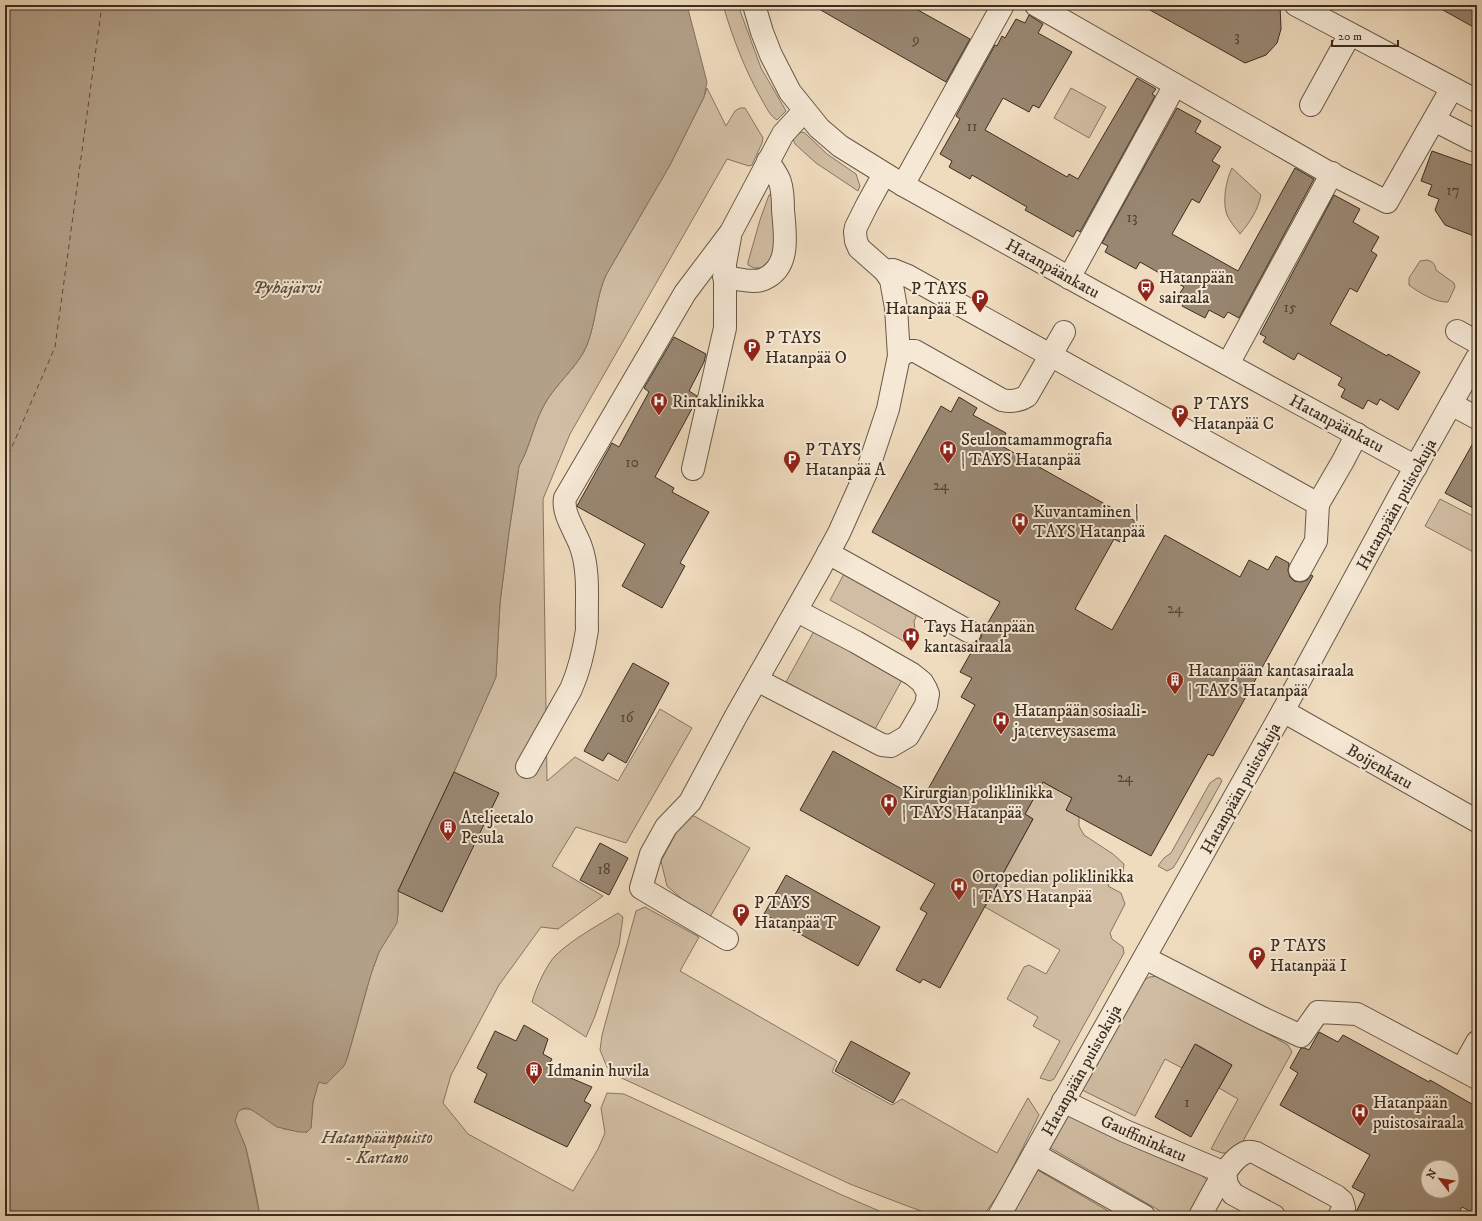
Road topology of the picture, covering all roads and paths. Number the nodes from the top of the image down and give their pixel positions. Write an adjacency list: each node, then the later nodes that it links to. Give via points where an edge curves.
1 (754, 5): 10 (street, Hatanpäänkatu, via 774,62 790,92)
2 (1003, 5): 16 (street)
3 (1036, 5): 6 (street)
4 (1296, 5): 5 (street)
5 (1350, 34): 7 (street); 9 (street)
6 (1175, 85): 14 (street); 20 (street)
7 (1452, 88): 8 (street); 11 (street)
8 (1477, 101)
9 (1311, 105)
10 (804, 111): 13 (street, via 783,134); 15 (street, Hatanpäänkatu, via 840,146)
11 (1434, 120): 12 (street); 14 (street, via 1387,202)
12 (1473, 140)
13 (768, 161): 17 (street); 19 (street, via 777,175 782,191 786,240 782,259 774,271 763,279)
14 (1332, 173): 27 (street)
15 (884, 174): 16 (street, Hatanpäänkatu); 18 (street, via 855,232 858,248)
16 (903, 185): 20 (street, Hatanpäänkatu)
17 (732, 232): 19 (street); 40 (street, via 684,294 566,498 566,510 585,562 587,630 571,689)
18 (885, 271): 24 (street, via 893,270 908,276); 25 (street, via 891,280 895,301)
19 (724, 277): 32 (street, via 725,328)
20 (1069, 278): 27 (street, Hatanpäänkatu)
21 (1457, 331): 23 (street)
22 (1064, 332): 24 (street)
23 (1477, 342)
24 (1051, 354): 25 (street, via 1027,396 1016,401 995,396 915,351); 33 (street)
25 (899, 356): 34 (street, via 888,409 869,466)
26 (1477, 358): 28 (street, Hatanpään puistokuja)
27 (1228, 364): 30 (street, Hatanpäänkatu)
28 (1451, 404): 29 (street); 31 (street, Hatanpään puistokuja)
29 (1477, 418)
30 (1357, 434): 31 (street, Hatanpäänkatu); 33 (street)
31 (1416, 467): 39 (street, Hatanpään puistokuja)
32 (693, 469)
33 (1318, 504): 35 (street, via 1316,541)
34 (828, 553): 36 (street); 37 (street)
35 (1300, 570)
36 (797, 611): 38 (street); 38 (street, via 856,642 922,682 928,700 912,730 905,738 891,746 882,746)
37 (970, 632)
38 (757, 680): 42 (street, via 690,802 666,827 651,854 641,888)
39 (1283, 711): 41 (street, Boijenkatu); 43 (street, Hatanpään puistokuja)
40 (527, 767)
41 (1477, 822)
42 (727, 939)
43 (1145, 958): 45 (street, via 1301,1036 1318,1012 1357,1014); 46 (street, Hatanpään puistokuja)
44 (1477, 1042): 45 (street)
45 (1470, 1073)
46 (1063, 1101): 47 (street, Hatanpään puistokuja); 48 (street, Gauffininkatu, via 1125,1131)
47 (1034, 1154): 49 (street, Hatanpään puistokuja); 50 (street)
48 (1225, 1173): 51 (street); 52 (street, via 1227,1185 1233,1194); 53 (street, via 1237,1158 1248,1152 1256,1152 1336,1196 1342,1201 1344,1208)
49 (999, 1216)
50 (1144, 1216)
51 (1200, 1216)
52 (1274, 1216)
53 (1339, 1216)

